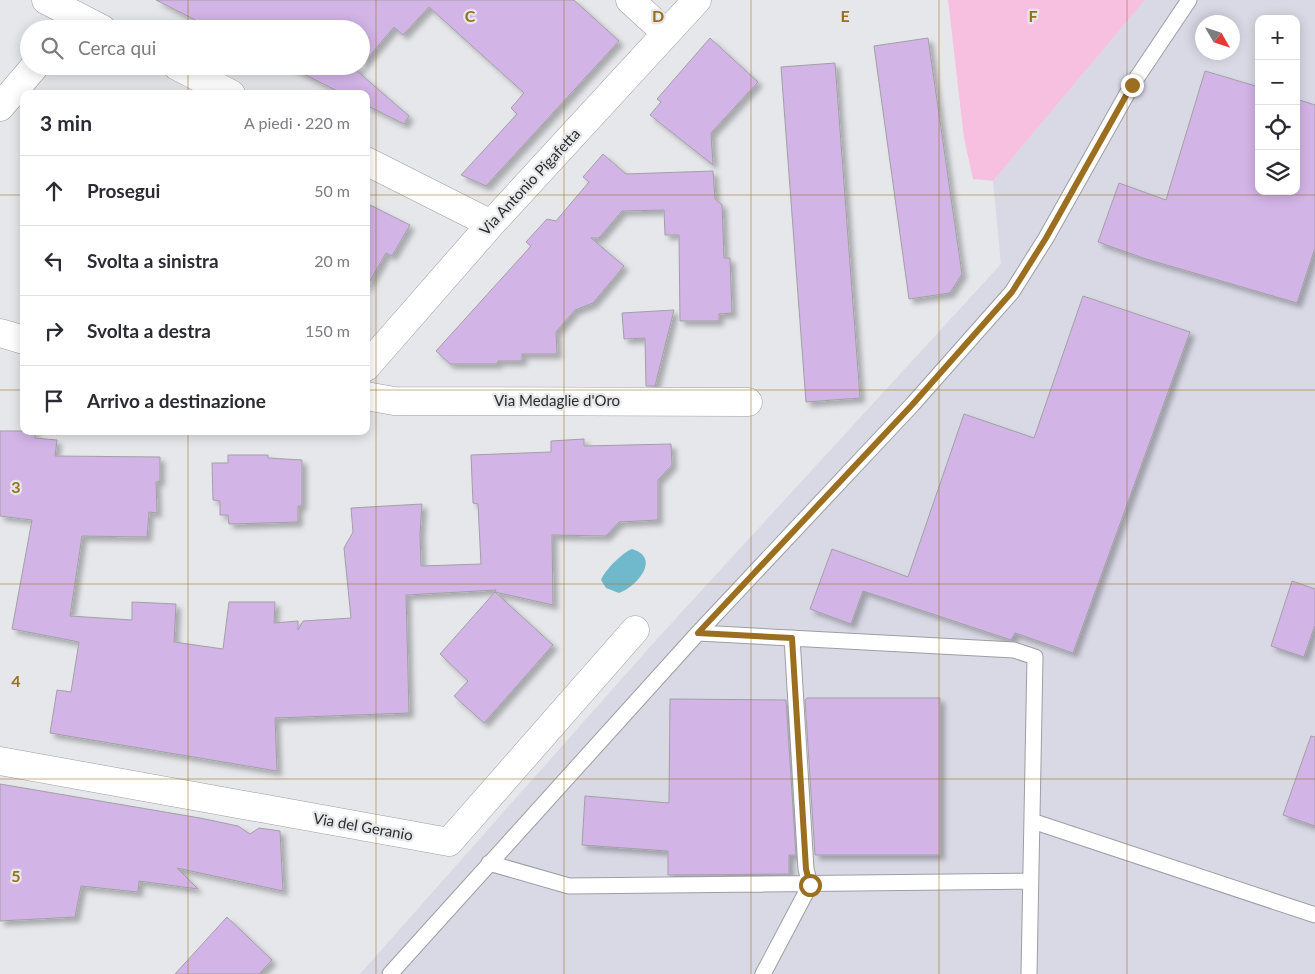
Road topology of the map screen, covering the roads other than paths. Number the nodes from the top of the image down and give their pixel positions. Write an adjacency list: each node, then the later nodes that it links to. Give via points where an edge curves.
1 (46, 0): 5 (street)
2 (630, 0): 6 (street)
3 (697, 0): 6 (street, Via Antonio Pigafetta)
4 (1189, 0): 19 (lane, via 1132,85 1012,292 912,405)
5 (79, 15)
6 (666, 34): 12 (street, Via Antonio Pigafetta)
7 (28, 75): 10 (street)
8 (195, 75): 9 (street)
9 (224, 90)
10 (0, 108)
11 (370, 163): 12 (street)
12 (491, 224): 15 (street, Via Antonio Pigafetta)
13 (0, 333): 14 (street)
14 (20, 339)
15 (370, 362)
16 (370, 397): 17 (street, Via Medaglie d'Oro, via 394,400)
17 (748, 402)
18 (635, 630): 21 (street, Via del Geranio, via 449,842)
19 (698, 633): 20 (lane); 23 (lane)
20 (792, 638): 22 (lane, via 1014,650 1035,657); 25 (lane, via 806,869)
21 (0, 761)
22 (1032, 821): 24 (lane); 26 (lane)
23 (489, 863): 25 (lane, via 569,886); 27 (lane)
24 (1030, 881): 25 (lane); 29 (lane)
25 (810, 885): 28 (lane)
26 (1315, 916)
27 (390, 974)
28 (763, 974)
29 (1029, 974)

